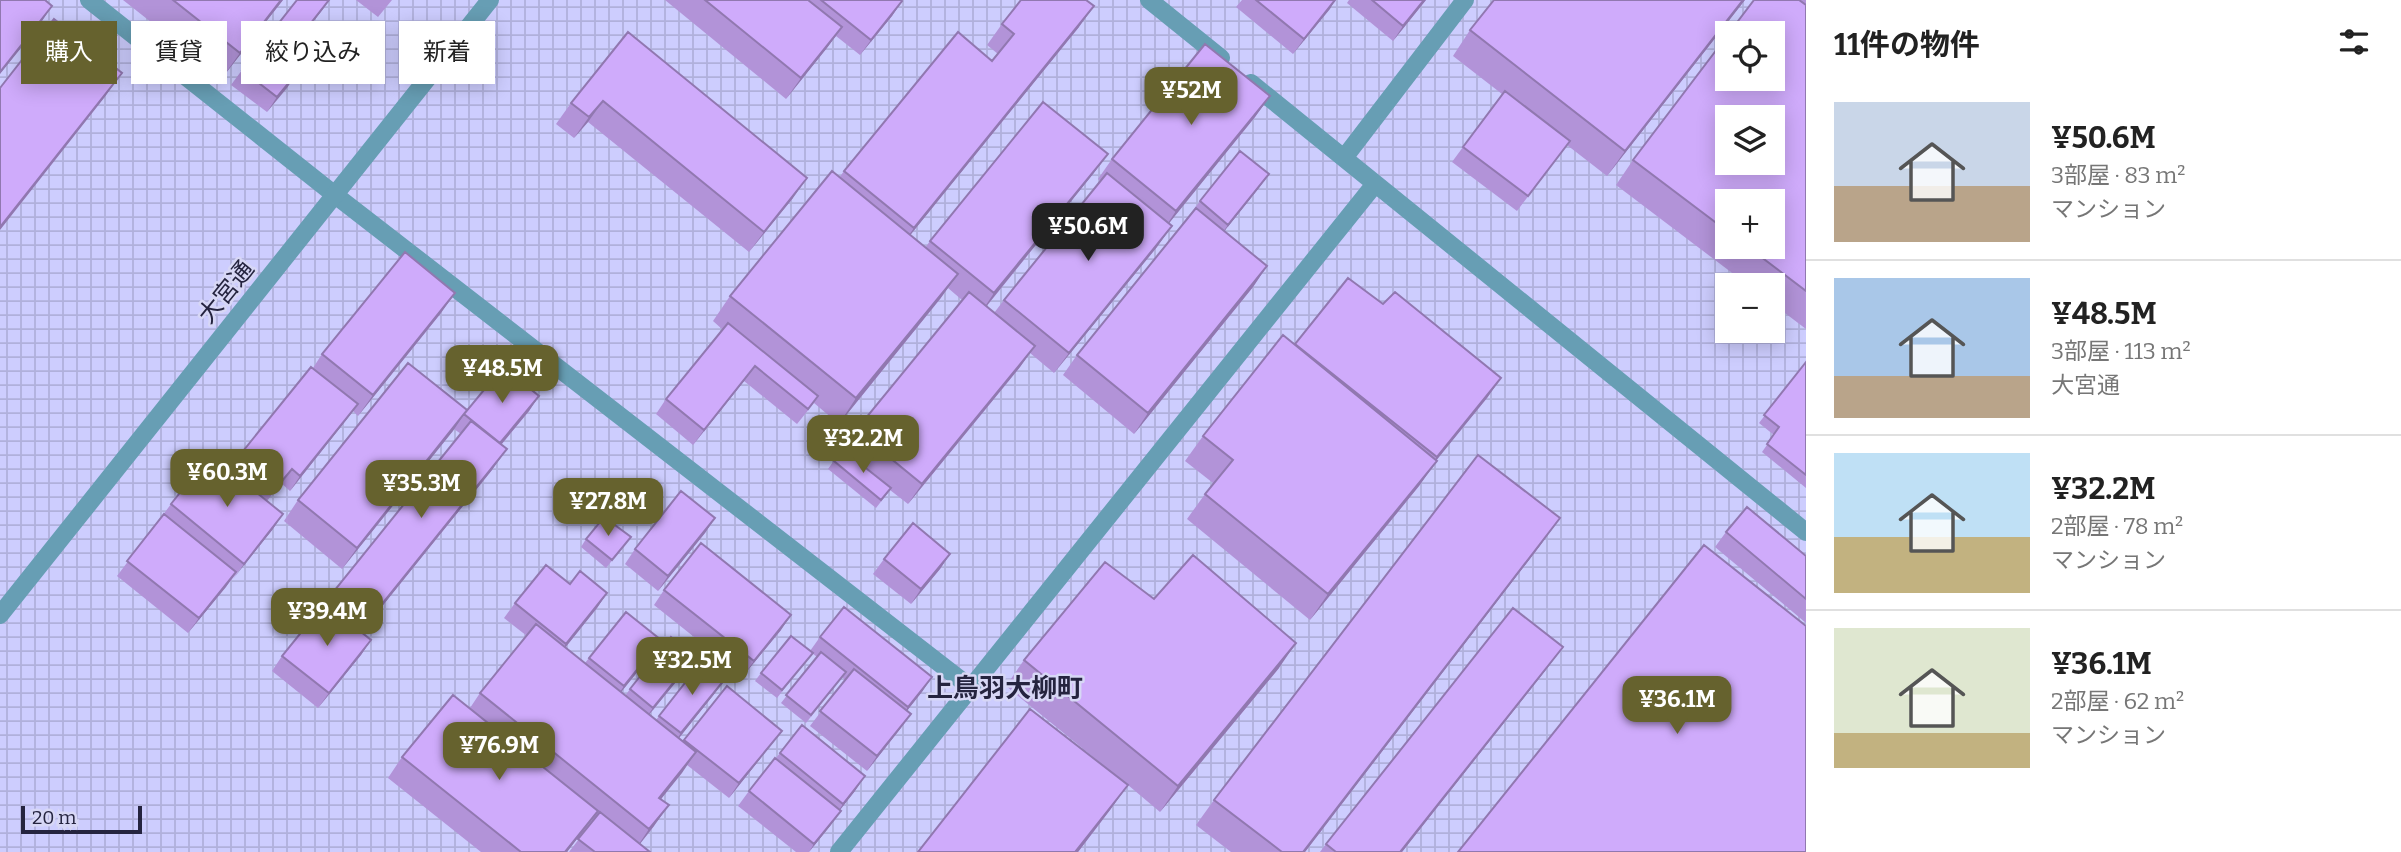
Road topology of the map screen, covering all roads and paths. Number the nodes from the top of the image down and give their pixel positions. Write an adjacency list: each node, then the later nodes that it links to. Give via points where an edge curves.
1 (89, 0): 7 (street)
2 (490, 0): 7 (street, 大宮通)
3 (1149, 0): 5 (street)
4 (1465, 0): 5 (street)
5 (1344, 158): 6 (street)
6 (1375, 184): 8 (street); 10 (street)
7 (335, 195): 9 (street, 大宮通); 10 (street)
8 (1806, 532)
9 (0, 615)
10 (970, 687): 11 (street)
11 (839, 852)

